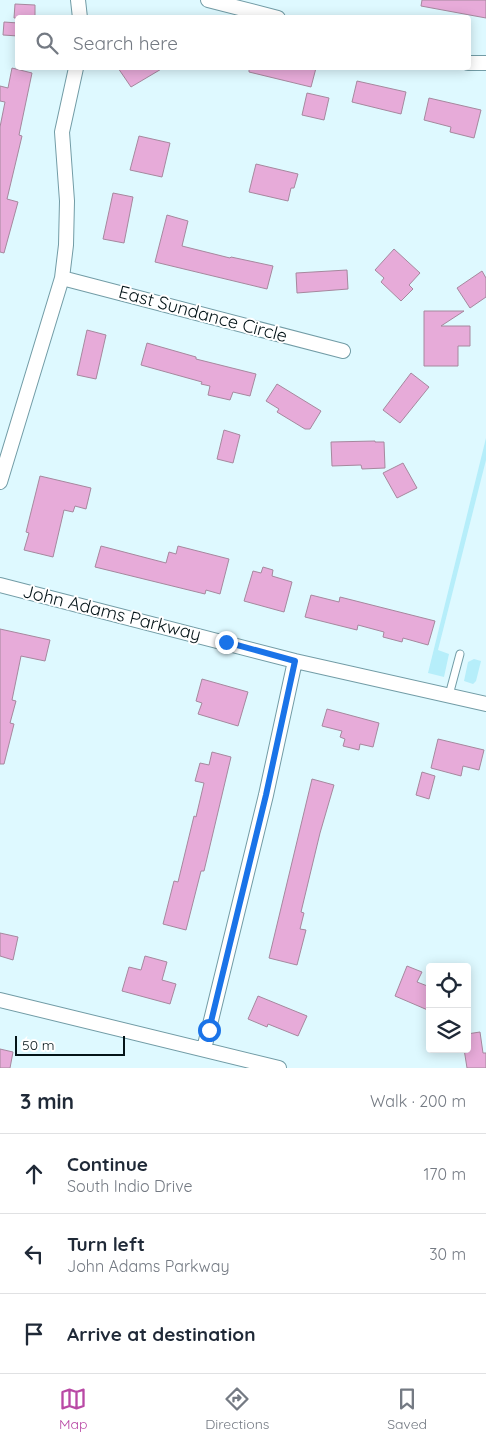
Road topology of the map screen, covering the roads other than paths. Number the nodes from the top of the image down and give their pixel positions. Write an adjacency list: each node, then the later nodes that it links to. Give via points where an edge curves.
1 (78, 0): 3 (street)
2 (208, 0): 4 (street)
3 (80, 15)
4 (266, 15)
5 (471, 63): 6 (street)
6 (486, 63)
7 (76, 70): 8 (street, via 62,132 67,202)
8 (62, 278): 9 (street, East Sundance Circle); 10 (street)
9 (344, 351)
10 (0, 482)
11 (0, 585): 13 (street, John Adams Parkway)
12 (460, 654): 14 (lane)
13 (295, 661): 14 (street, John Adams Parkway); 17 (street)
14 (449, 695): 15 (street, John Adams Parkway)
15 (486, 704)
16 (0, 1000): 17 (street)
17 (204, 1049): 18 (street)
18 (279, 1068)

